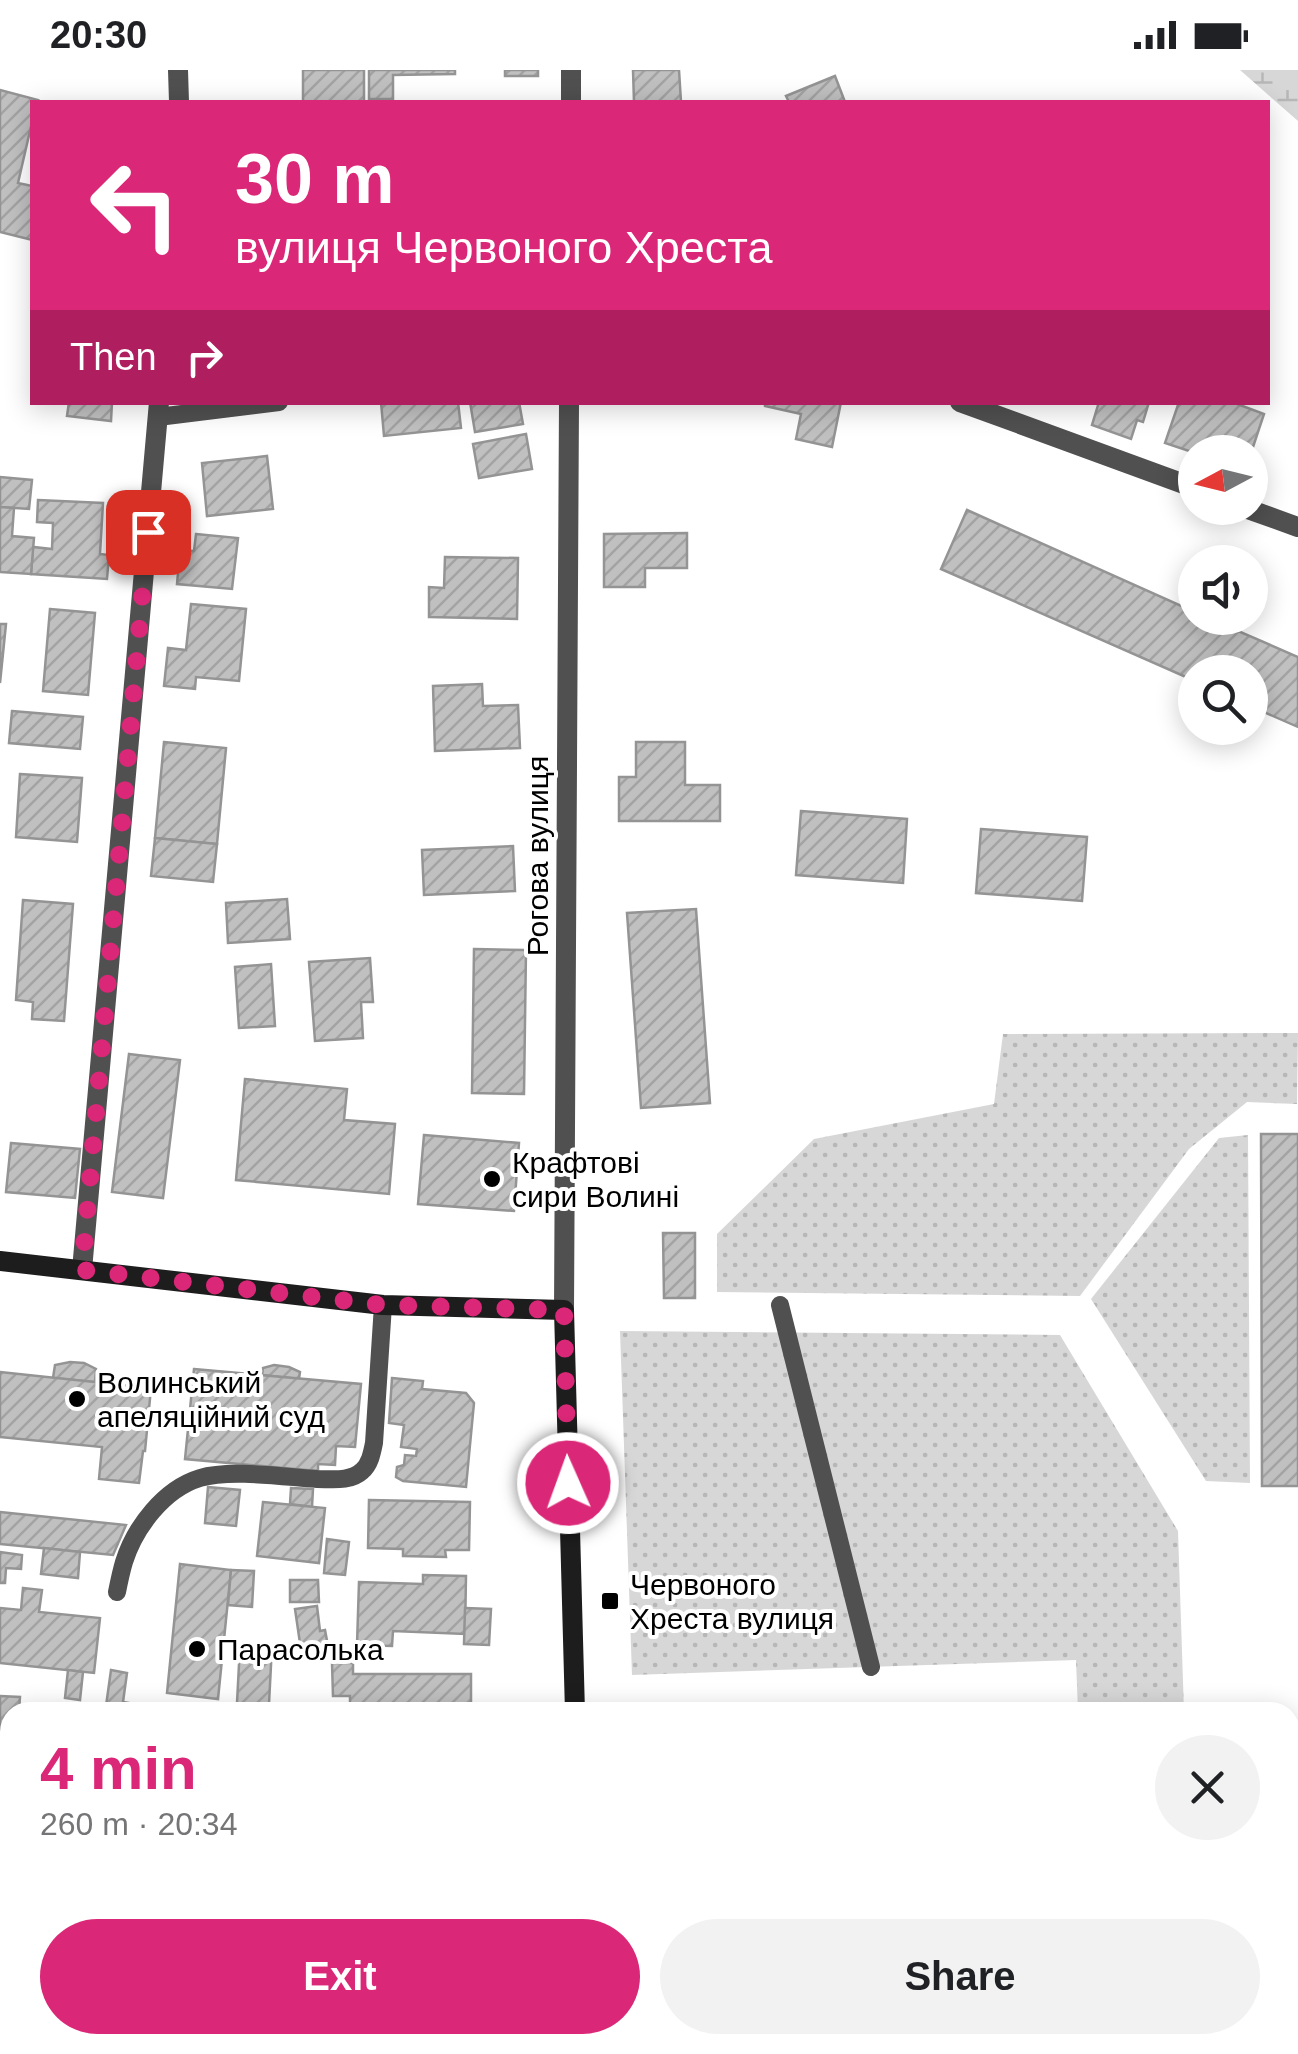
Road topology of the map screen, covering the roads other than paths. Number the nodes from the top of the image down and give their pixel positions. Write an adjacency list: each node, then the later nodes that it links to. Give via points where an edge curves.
1 (178, 70): 3 (street)
2 (570, 70): 4 (street)
3 (179, 100)
4 (571, 100)
5 (234, 405): 8 (lane)
6 (569, 405): 16 (street, Рогова вулиця)
7 (968, 405): 9 (street)
8 (159, 410): 13 (street)
9 (1178, 482)
10 (1268, 517): 11 (street)
11 (1298, 528)
12 (0, 1261): 13 (main road)
13 (82, 1270): 14 (main road)
14 (383, 1305): 16 (main road); 17 (lane, via 374,1443 360,1473 340,1480 226,1475 180,1486 138,1532)
15 (780, 1305): 18 (lane)
16 (564, 1310): 19 (main road)
17 (117, 1592)
18 (871, 1667)
19 (574, 1702)

